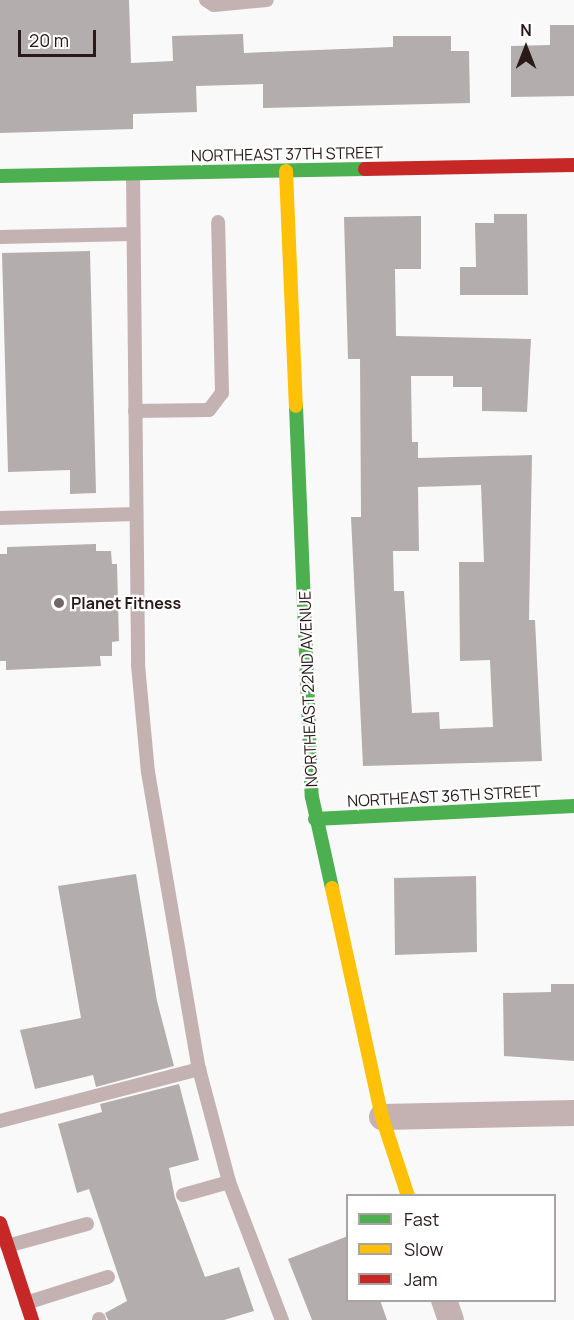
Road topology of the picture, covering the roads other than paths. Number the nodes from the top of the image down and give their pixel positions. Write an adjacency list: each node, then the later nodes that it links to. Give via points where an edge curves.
1 (206, 0): 2 (lane, via 214,5)
2 (267, 0)
3 (574, 165): 4 (street, NORTHEAST 37TH STREET)
4 (286, 171): 5 (street, NORTHEAST 37TH STREET); 14 (street, NORTHEAST 22ND AVENUE)
5 (133, 174): 6 (street, NORTHEAST 37TH STREET); 8 (lane)
6 (0, 176)
7 (218, 222): 10 (lane, via 222,393 209,410)
8 (133, 234): 9 (lane); 10 (lane)
9 (0, 237)
10 (135, 411): 11 (lane)
11 (136, 514): 12 (lane); 15 (lane, via 140,700)
12 (0, 518)
13 (574, 806): 14 (street, NORTHEAST 36TH STREET)
14 (315, 819): 17 (street, NORTHEAST 22ND AVENUE)
15 (200, 1069): 18 (lane); 19 (lane)
16 (574, 1113): 17 (street)
17 (382, 1117): 20 (street, NORTHEAST 22ND AVENUE)
18 (0, 1121)
19 (229, 1182): 21 (lane); 29 (lane)
20 (407, 1194)
21 (183, 1195)
22 (0, 1223): 24 (street)
23 (87, 1224): 24 (lane)
24 (7, 1246): 27 (street)
25 (108, 1277): 27 (lane)
26 (445, 1302): 30 (street)
27 (26, 1303): 28 (street)
28 (32, 1320)
29 (282, 1320)
30 (451, 1320)

